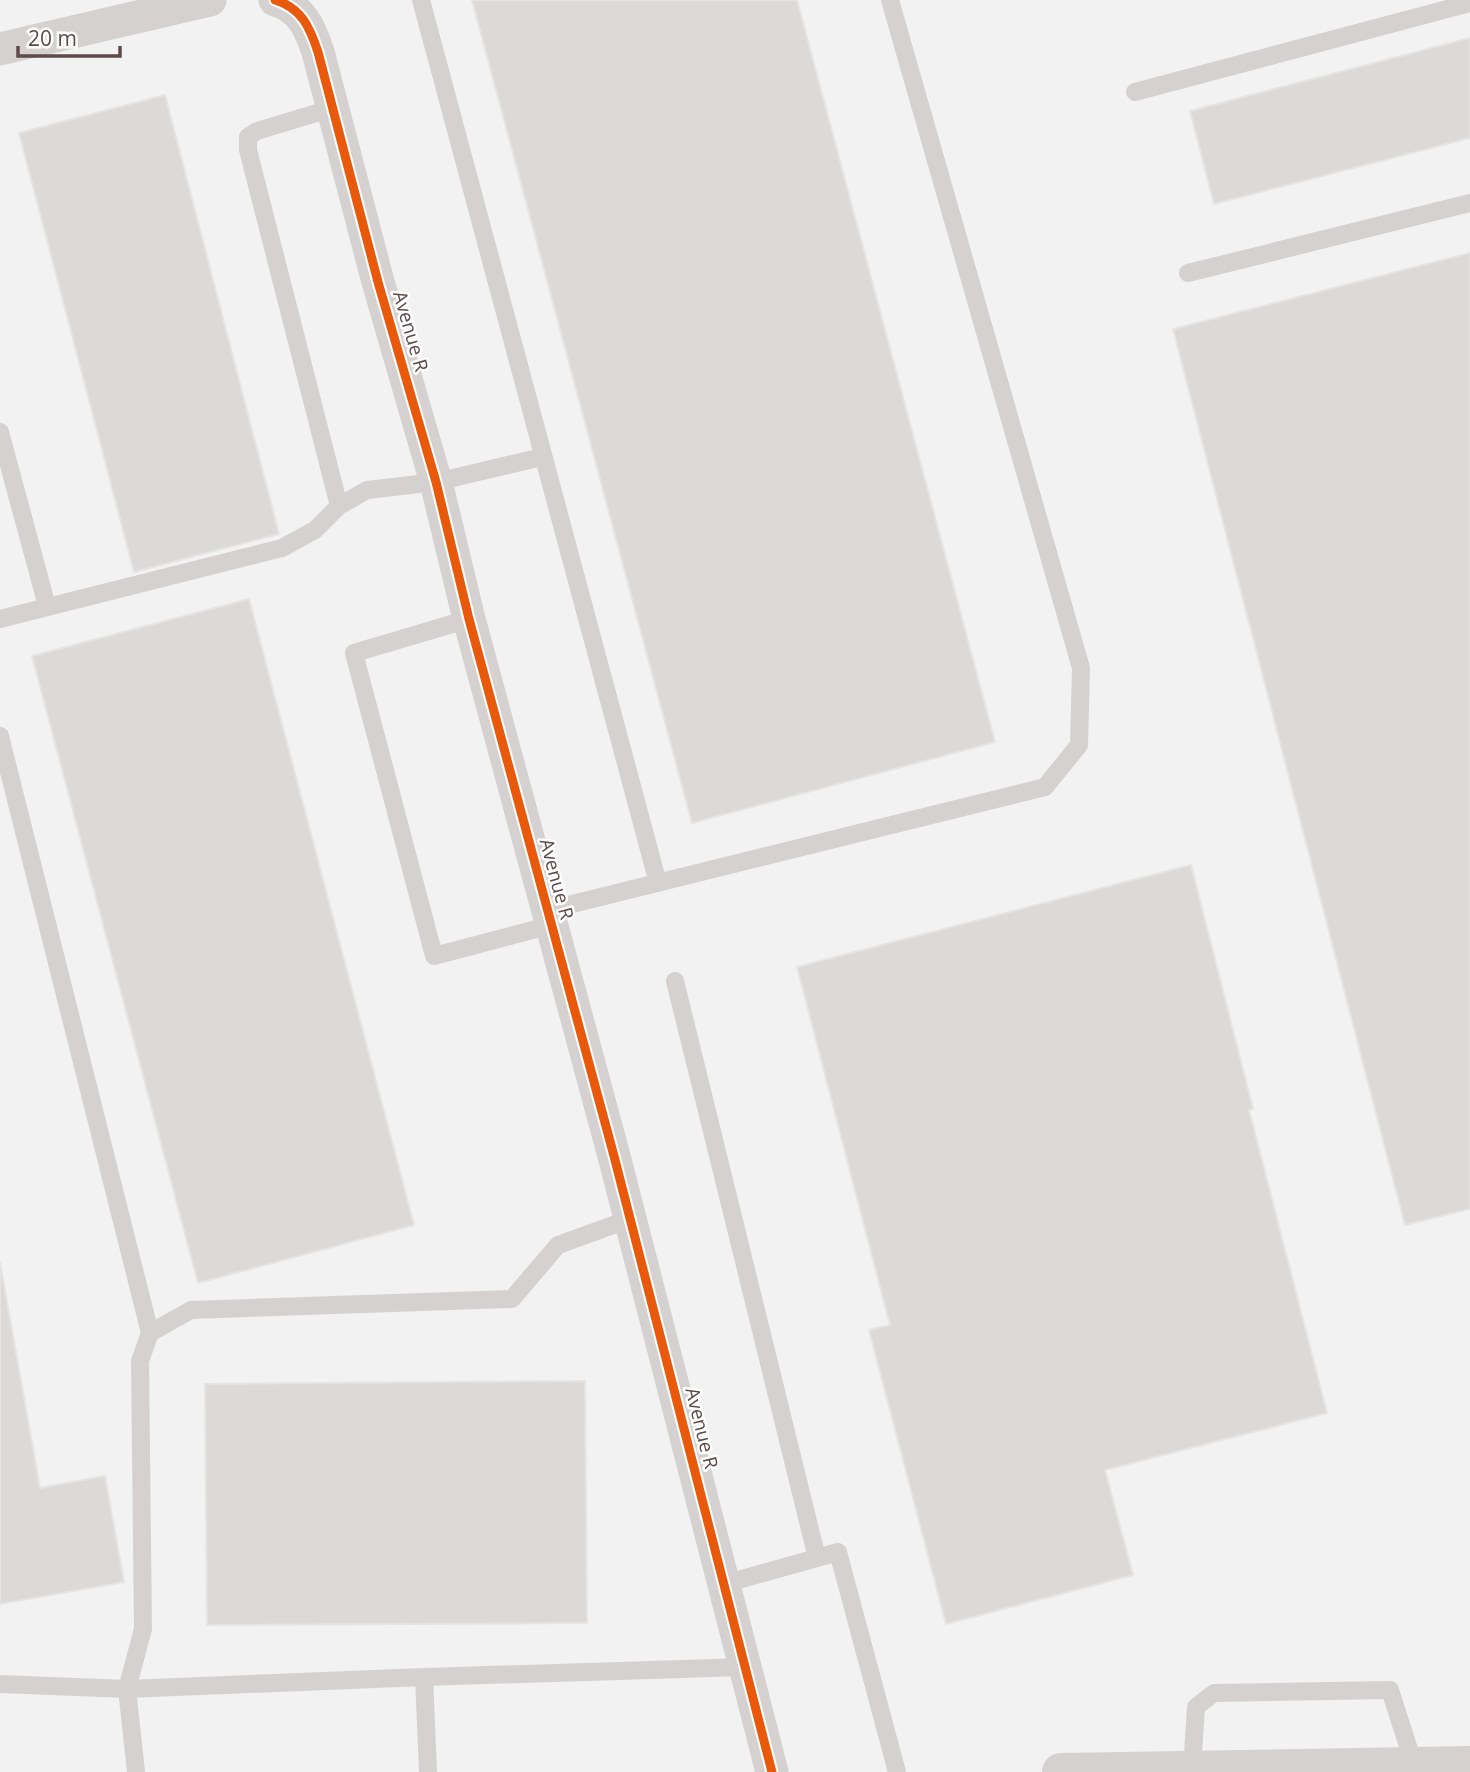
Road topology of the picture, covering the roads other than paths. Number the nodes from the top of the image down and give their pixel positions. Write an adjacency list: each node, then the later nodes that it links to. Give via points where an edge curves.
1 (210, 0): 6 (street)
2 (421, 0): 13 (lane)
3 (890, 0): 20 (lane, via 1081,668 1079,745 1045,788)
4 (288, 1): 9 (street, Avenue R, via 310,28)
5 (1470, 3): 8 (lane)
6 (120, 10): 7 (street)
7 (0, 49)
8 (1135, 92)
9 (333, 108): 14 (street, Avenue R); 15 (lane, via 257,131 248,137 248,150)
10 (1470, 203): 11 (lane)
11 (1188, 273)
12 (0, 432): 16 (lane)
13 (542, 457): 14 (lane); 20 (lane)
14 (436, 482): 15 (lane, via 367,490); 18 (street, Avenue R)
15 (339, 506): 16 (lane, via 315,530 282,548)
16 (47, 606): 17 (lane)
17 (0, 619)
18 (469, 619): 21 (street, Avenue R); 21 (lane, via 354,653 434,956)
19 (0, 736): 24 (lane)
20 (658, 883): 21 (lane)
21 (550, 917): 23 (street, Avenue R)
22 (675, 981): 25 (lane)
23 (631, 1219): 24 (lane, via 558,1245 512,1298 191,1310); 26 (street, Avenue R)
24 (150, 1333): 30 (lane, via 140,1361 143,1629)
25 (817, 1558): 26 (lane); 37 (lane, via 838,1552)
26 (724, 1584): 27 (street, Avenue R)
27 (745, 1667): 28 (lane); 36 (street, Avenue R)
28 (424, 1678): 30 (lane); 35 (lane)
29 (0, 1684): 30 (lane)
30 (127, 1689): 34 (lane)
31 (1414, 1765): 32 (main road); 33 (main road); 33 (lane, via 1390,1690 1214,1693 1196,1707)
32 (1470, 1765)
33 (1192, 1769): 38 (main road)
34 (136, 1772)
35 (428, 1772)
36 (772, 1772)
37 (897, 1772)
38 (1061, 1772)

